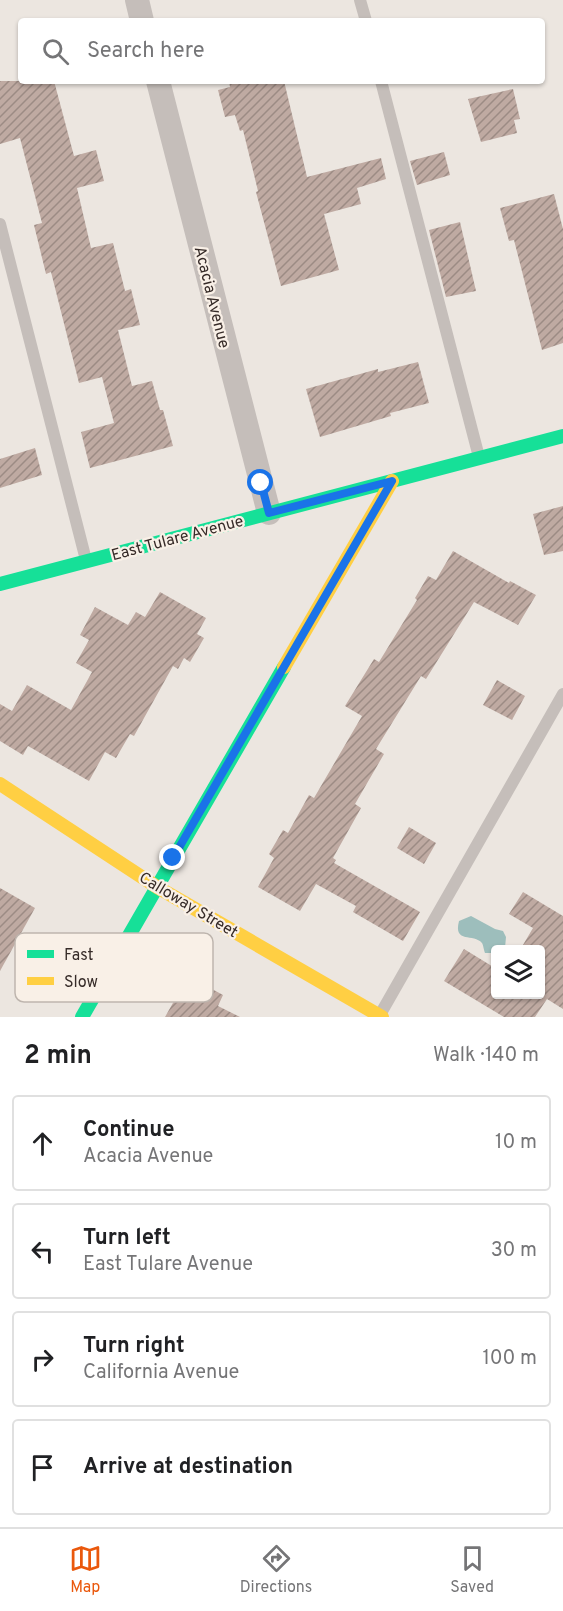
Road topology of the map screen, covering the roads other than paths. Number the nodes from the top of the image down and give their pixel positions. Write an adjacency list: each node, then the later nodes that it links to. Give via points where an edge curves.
1 (137, 0): 3 (street)
2 (360, 0): 4 (lane)
3 (141, 18)
4 (365, 18)
5 (159, 84): 11 (street, Acacia Avenue)
6 (382, 84): 9 (lane)
7 (0, 224): 12 (lane)
8 (563, 436): 9 (street, East Tulare Avenue)
9 (479, 459): 10 (street, East Tulare Avenue)
10 (392, 481): 11 (street, East Tulare Avenue); 16 (street)
11 (269, 513): 12 (street, East Tulare Avenue)
12 (87, 561): 13 (street, East Tulare Avenue)
13 (0, 584)
14 (563, 694): 19 (lane)
15 (0, 784): 16 (street, Calloway Street)
16 (157, 887): 17 (street); 19 (street, Calloway Street)
17 (130, 933)
18 (91, 1002): 20 (street)
19 (380, 1016)
20 (82, 1017)

